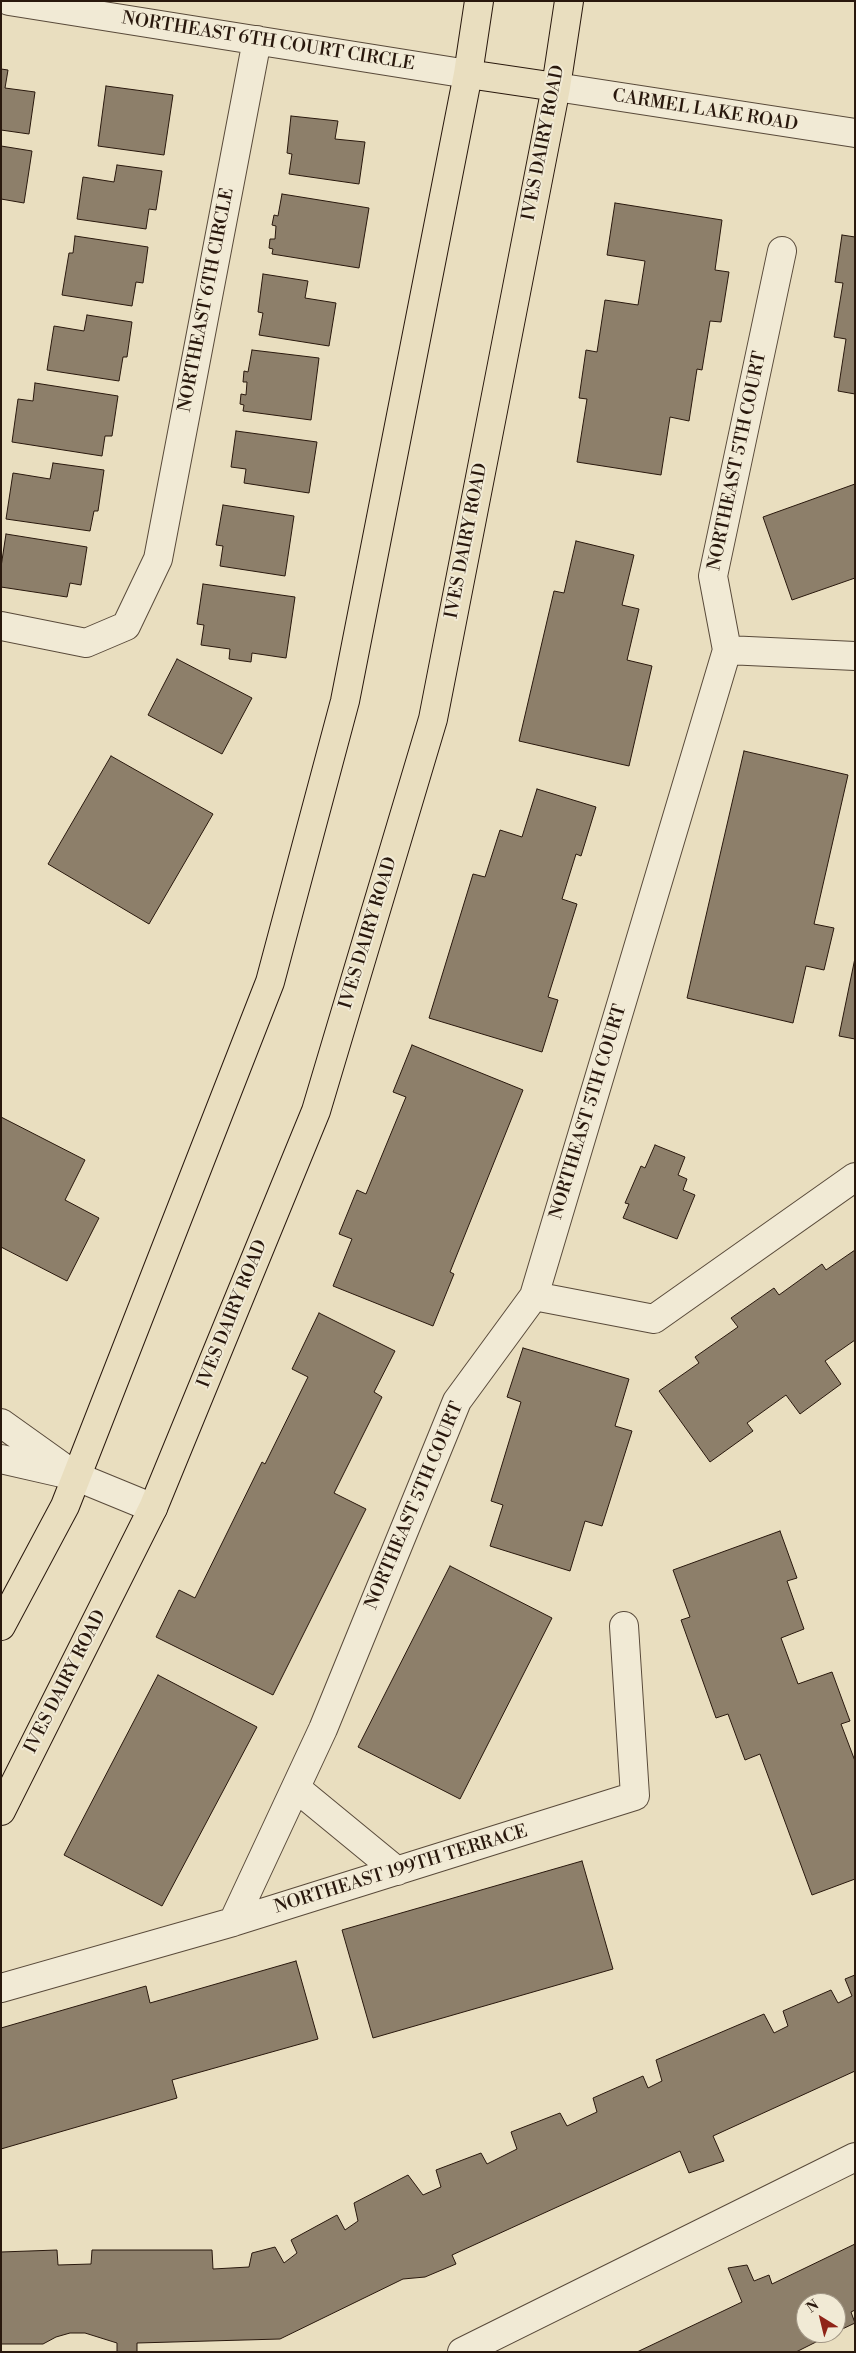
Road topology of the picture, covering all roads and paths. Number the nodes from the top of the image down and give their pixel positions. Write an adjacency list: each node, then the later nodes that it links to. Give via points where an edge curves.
1 (9, 1): 4 (street, NORTHEAST 6TH COURT CIRCLE)
2 (479, 1): 5 (main road)
3 (569, 1): 6 (main road, IVES DAIRY ROAD)
4 (257, 40): 5 (street, NORTHEAST 6TH COURT CIRCLE); 9 (street, NORTHEAST 6TH CIRCLE, via 158,559 126,626 94,640 86,643)
5 (468, 74): 6 (main road); 16 (main road, via 345,701 270,982)
6 (556, 87): 7 (street, CARMEL LAKE ROAD); 17 (main road, IVES DAIRY ROAD, via 432,718 316,1111)
7 (855, 133)
8 (782, 251): 10 (street, NORTHEAST 5TH COURT, via 713,576)
9 (1, 626)
10 (727, 650): 11 (street); 13 (street, NORTHEAST 5TH COURT)
11 (855, 656)
12 (855, 1177): 13 (street, via 654,1319)
13 (534, 1296): 20 (street, NORTHEAST 5TH COURT, via 456,1401)
14 (1, 1424): 16 (street)
15 (1, 1459): 16 (street)
16 (75, 1476): 17 (street); 18 (main road, via 65,1506)
17 (153, 1508): 21 (main road, IVES DAIRY ROAD)
18 (1, 1626)
19 (624, 1626): 22 (street, NORTHEAST 199TH TERRACE, via 635,1796)
20 (296, 1788): 22 (street); 23 (street, NORTHEAST 5TH COURT)
21 (1, 1811)
22 (397, 1871): 23 (street, NORTHEAST 199TH TERRACE)
23 (233, 1922): 24 (street, NORTHEAST 199TH TERRACE)
24 (1, 1988)
25 (855, 2156): 26 (street)
26 (462, 2352)

